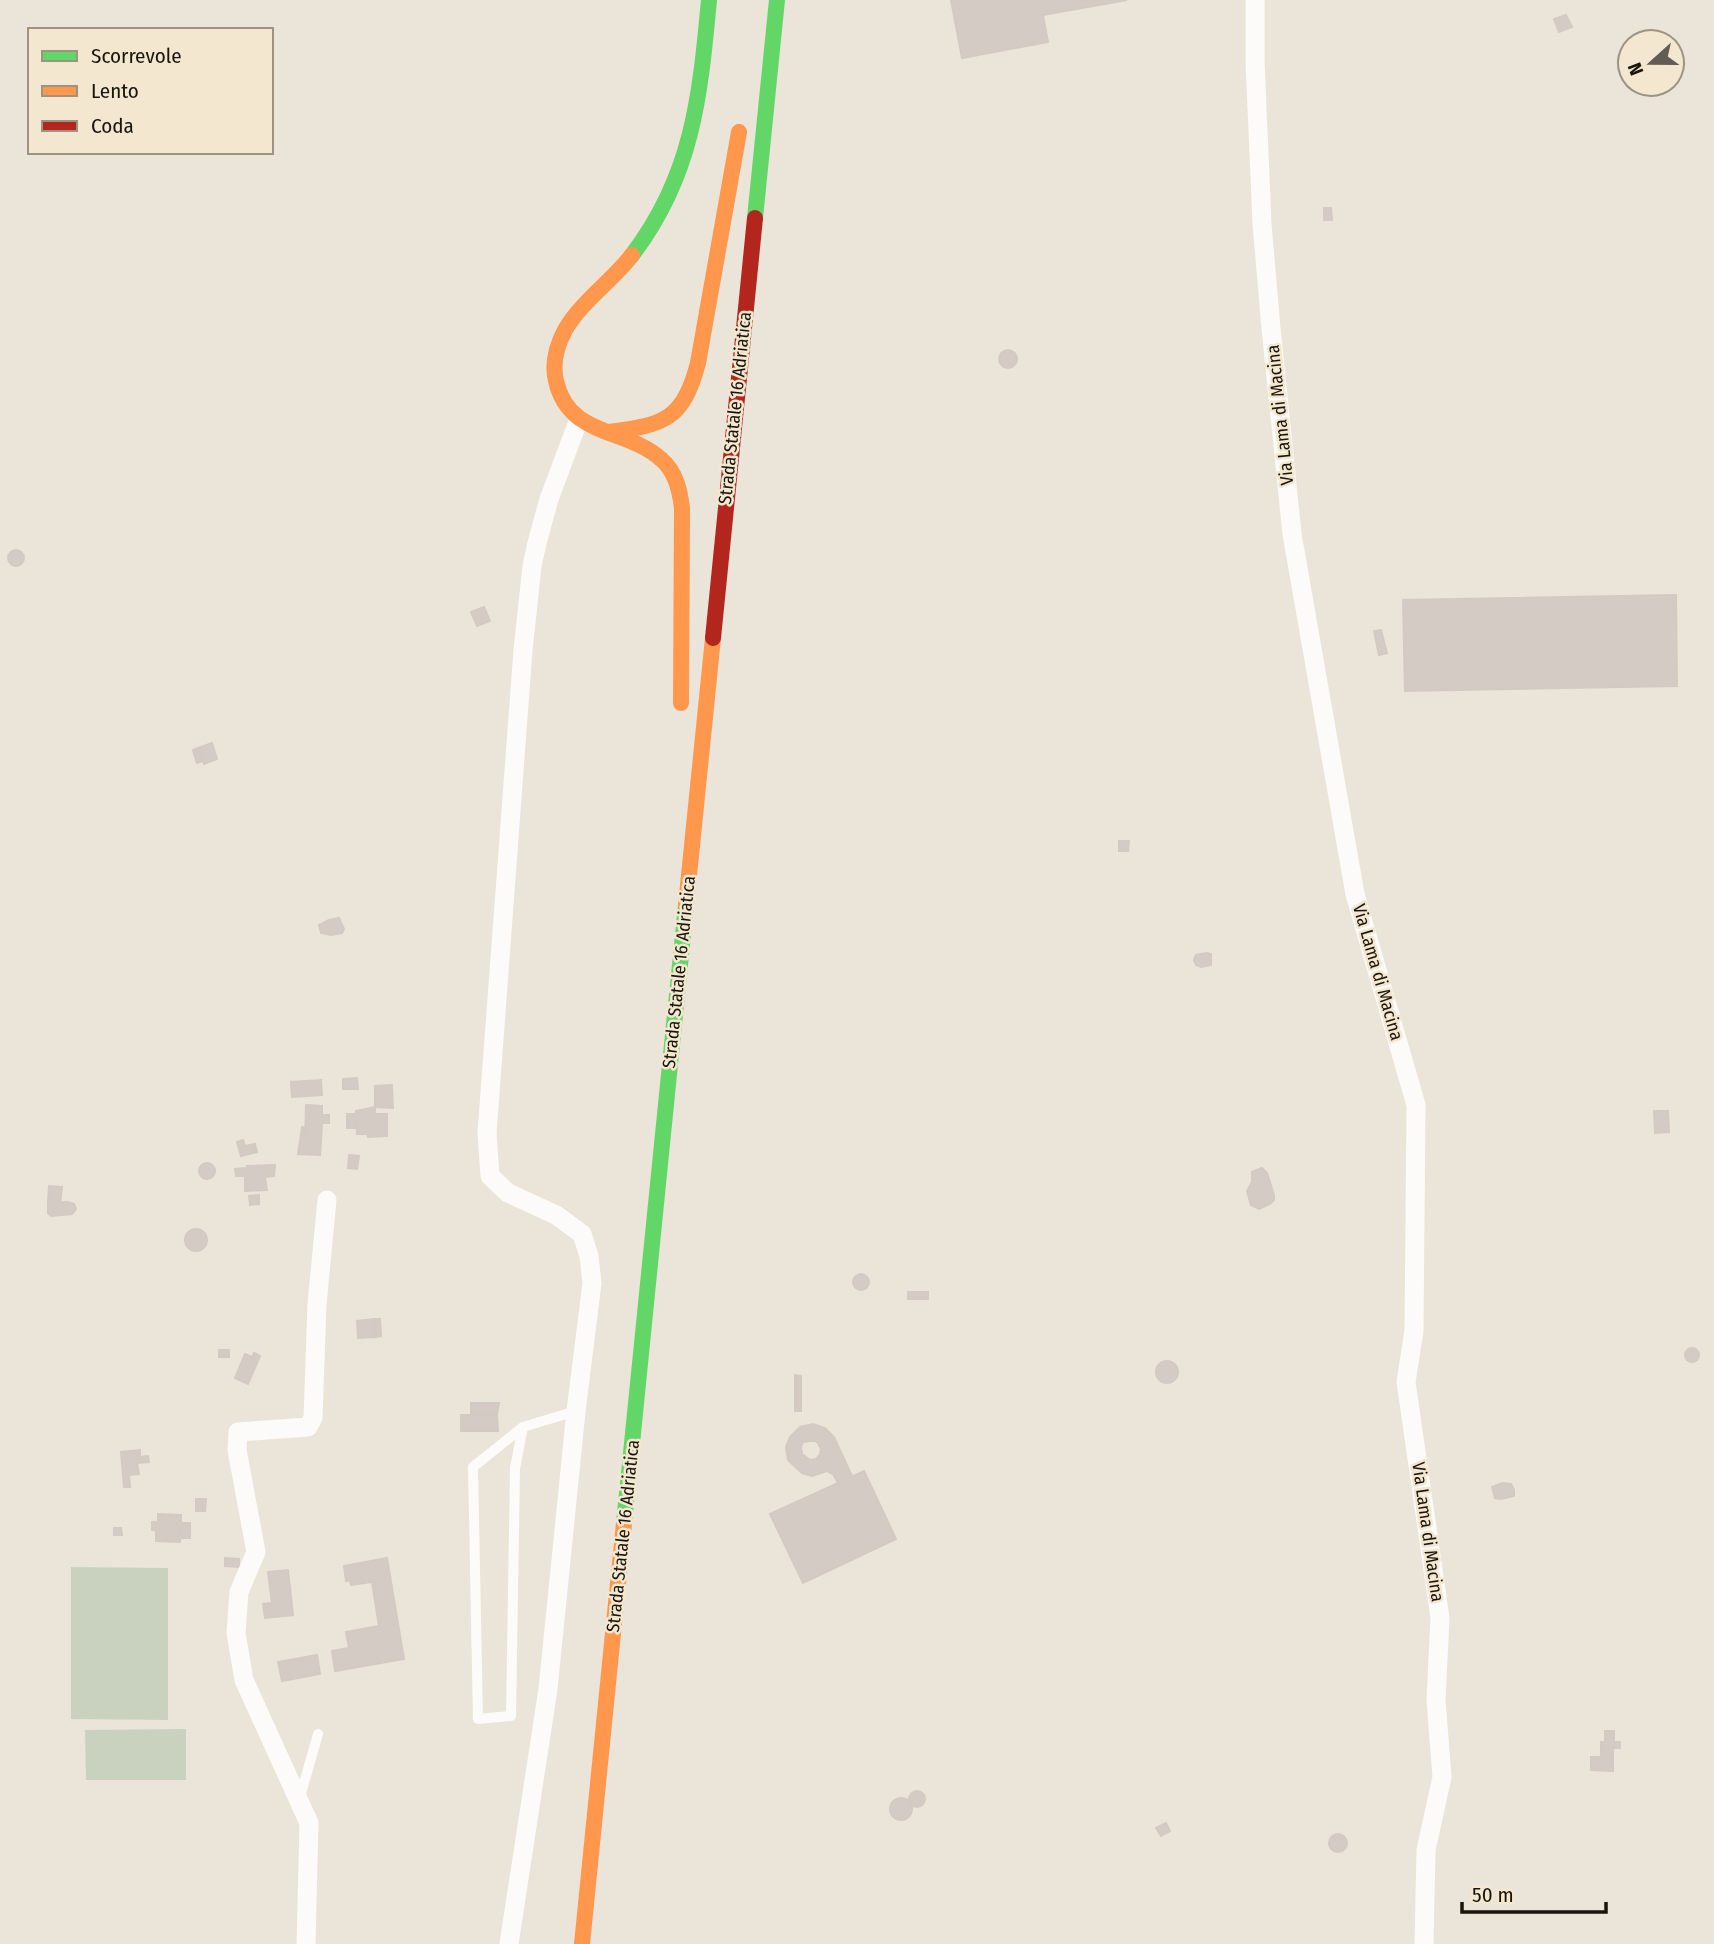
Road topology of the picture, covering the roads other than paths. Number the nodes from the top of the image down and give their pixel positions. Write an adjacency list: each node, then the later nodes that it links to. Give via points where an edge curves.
1 (709, 0): 7 (highway, via 696,117 679,176 641,243 581,307 558,347 554,367 558,390)
2 (777, 0): 5 (highway, Strada Statale 16 Adriatica)
3 (783, 0): 5 (highway)
4 (1255, 0): 18 (street, Via Lama di Macina, via 1262,224 1292,534 1355,894 1416,1105 1414,1331 1406,1382 1440,1618 1436,1700 1442,1777 1426,1850)
5 (769, 73): 17 (highway, Strada Statale 16 Adriatica)
6 (718, 343): 8 (highway, Strada Statale 16 Adriatica, via 740,126 691,388 679,409 665,420)
7 (579, 419): 8 (highway); 11 (street, via 542,521 532,566 487,1133 490,1176 508,1193 555,1215 582,1234 592,1283)
8 (608, 432): 9 (highway, via 658,456 679,489 680,709)
9 (697, 550)
10 (327, 1200): 14 (street, via 313,1418 308,1427 238,1432 237,1450 256,1552 239,1592 236,1633 244,1680)
11 (576, 1410): 12 (lane); 16 (street, via 548,1689)
12 (523, 1427): 12 (lane, via 473,1466 478,1718 512,1716 516,1468)
13 (318, 1734): 14 (lane)
14 (299, 1801): 15 (street, via 309,1823)
15 (306, 1944)
16 (509, 1944)
17 (582, 1944)
18 (1424, 1944)

